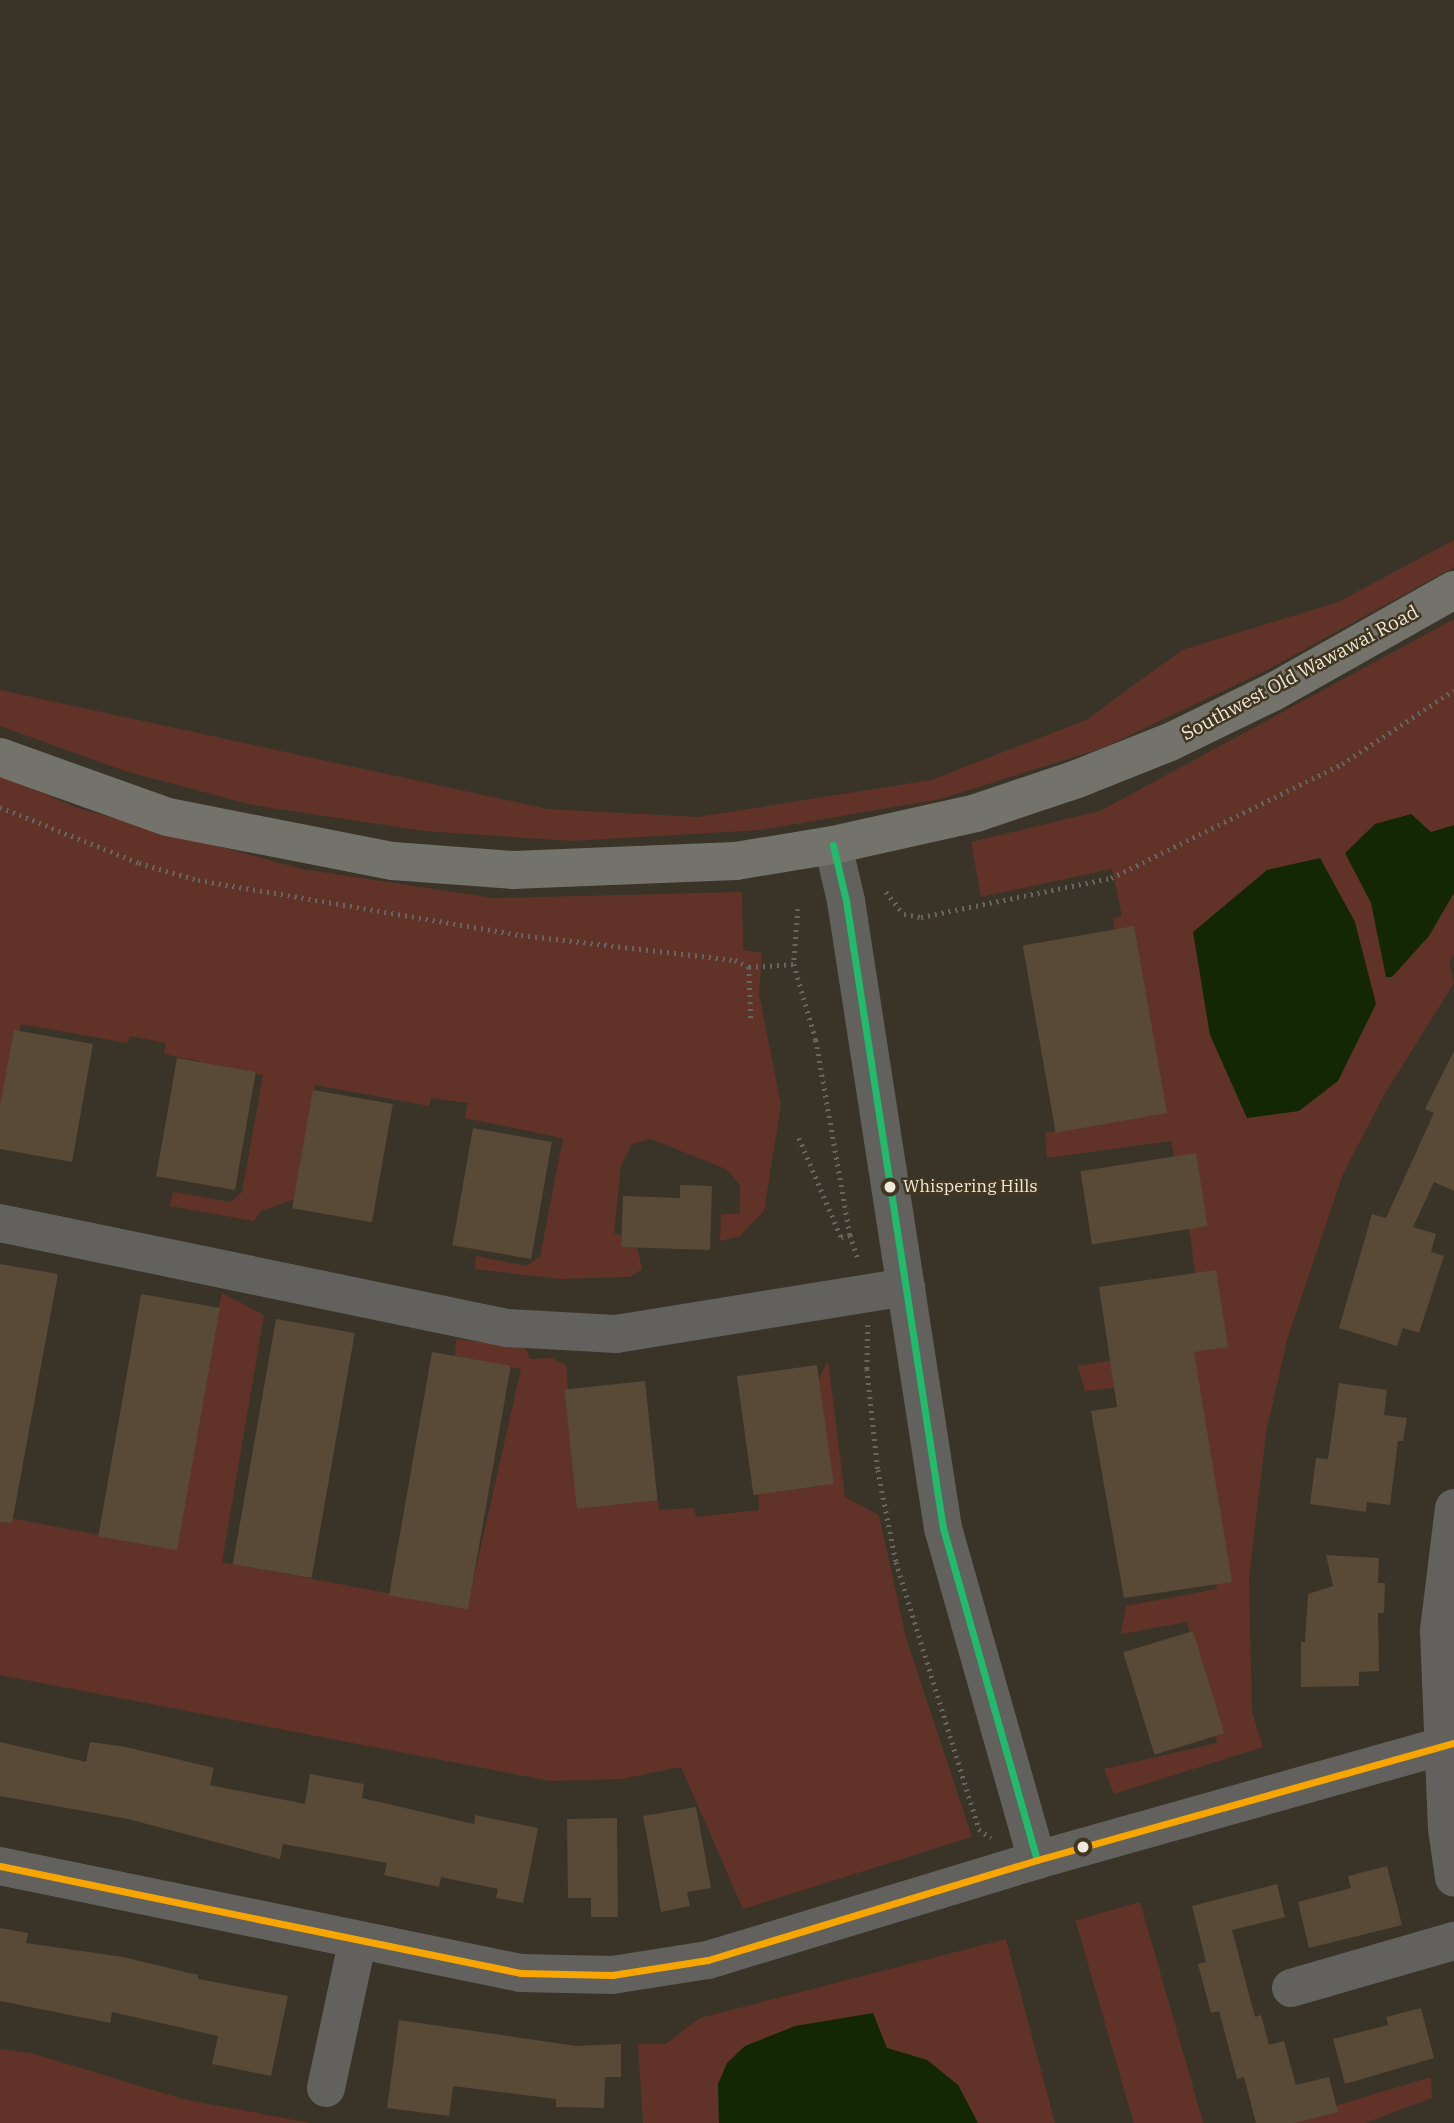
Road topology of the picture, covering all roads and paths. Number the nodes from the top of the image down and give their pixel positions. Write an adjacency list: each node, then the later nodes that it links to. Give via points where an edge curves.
1 (1454, 590): 5 (main road, Southwest Old Wawawai Road, via 1273,692 1170,742 976,813)
2 (1454, 690): 6 (path, via 1342,764 1111,878 921,917 904,914)
3 (0, 757): 5 (main road, Southwest Old Wawawai Road, via 168,817 393,860 513,870 626,868 736,861)
4 (0, 807): 9 (path, via 139,863 198,880 521,935 735,960)
5 (833, 845): 14 (street, via 846,901)
6 (886, 892)
7 (798, 909): 8 (path)
8 (794, 964): 9 (path); 13 (path, via 816,1040)
9 (749, 967): 10 (path)
10 (751, 1021)
11 (799, 1138): 13 (path, via 841,1237)
12 (0, 1223): 15 (street, via 506,1328 616,1334)
13 (850, 1235): 15 (path)
14 (906, 1287): 15 (street); 19 (street, via 943,1528)
15 (866, 1292): 18 (path, via 867,1369 878,1470 896,1562 979,1829)
16 (1454, 1508): 17 (street, via 1439,1631)
17 (1449, 1744): 19 (street); 21 (street)
18 (990, 1838)
19 (1037, 1860): 23 (street, via 708,1960 612,1975 521,1973)
20 (0, 1866): 23 (street)
21 (1454, 1878)
22 (1454, 1941): 24 (street)
23 (357, 1943): 25 (street)
24 (1291, 1988)
25 (326, 2088)

